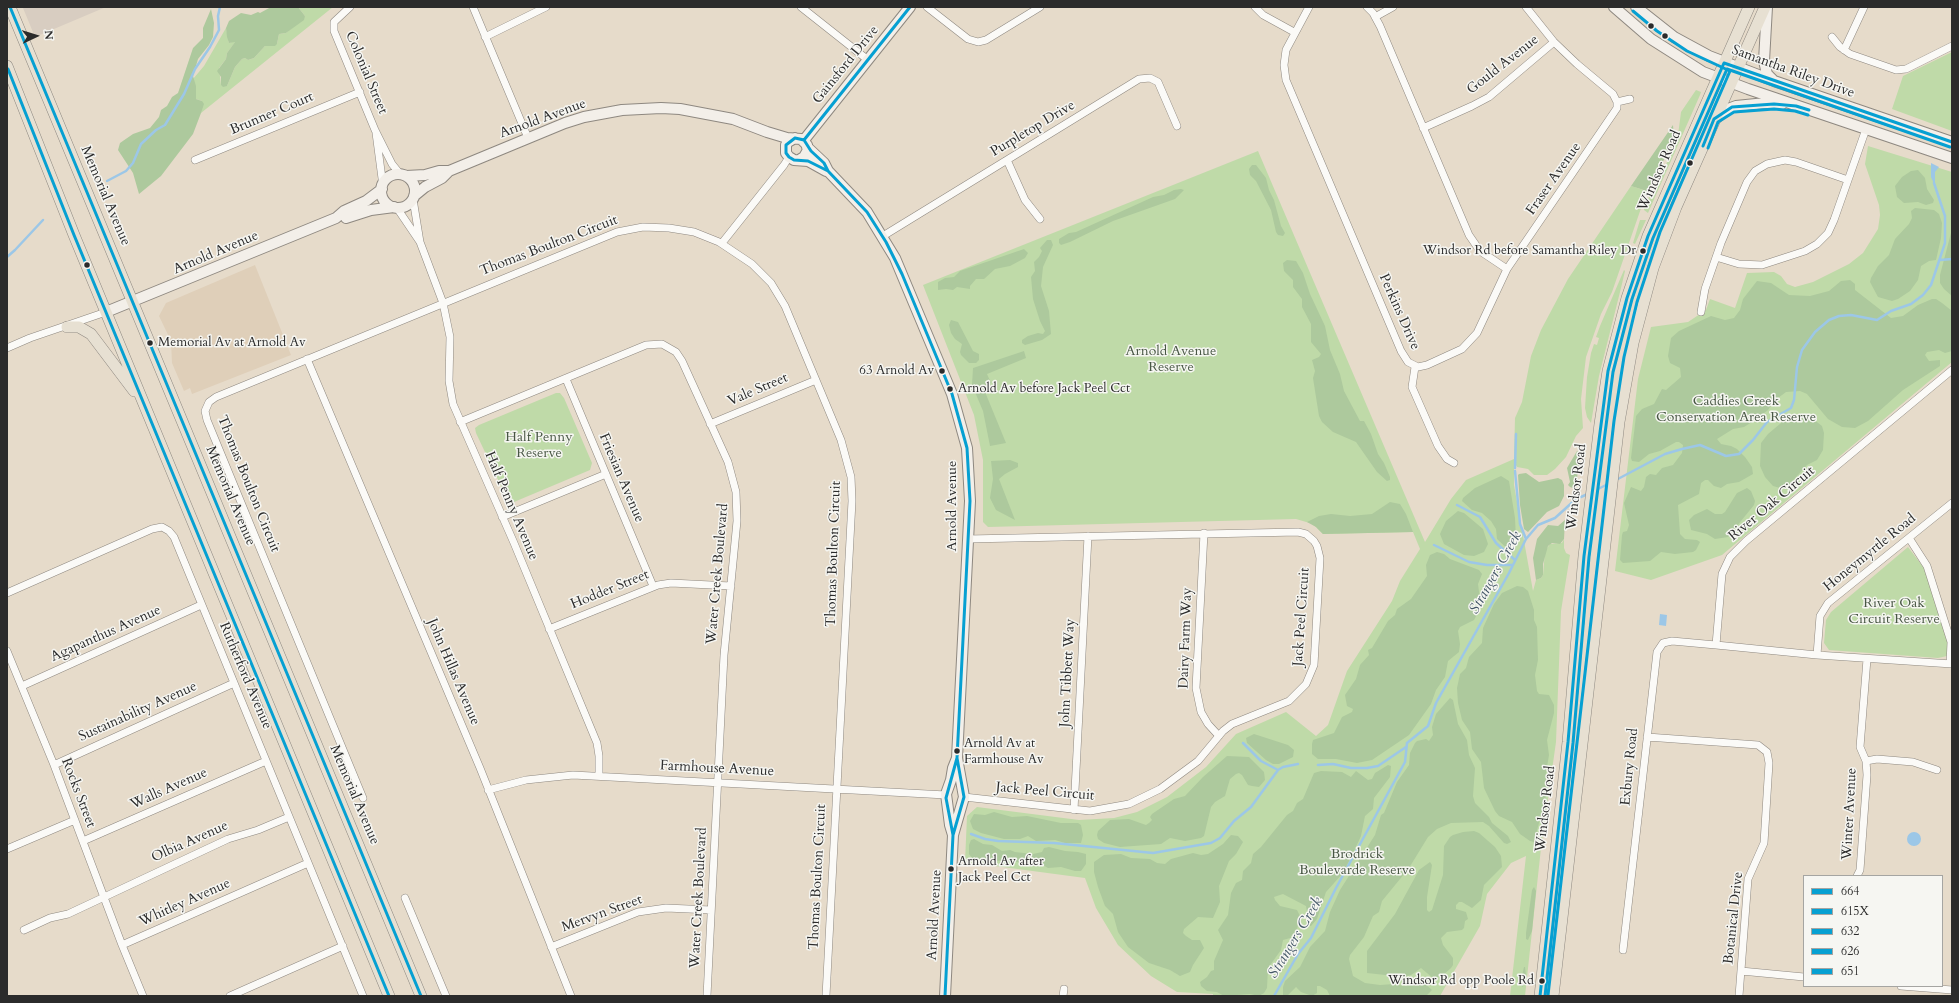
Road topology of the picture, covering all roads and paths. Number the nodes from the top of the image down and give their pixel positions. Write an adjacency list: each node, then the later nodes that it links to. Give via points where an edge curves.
1 (10, 7): 65 (main road, Memorial Avenue)
2 (350, 7): 33 (street, Colonial Street, via 336,19 333,26)
3 (473, 7): 21 (street)
4 (546, 7): 21 (street)
5 (801, 7): 26 (street)
6 (910, 7): 26 (street, Gainsford Drive)
7 (927, 7): 8 (street, via 968,39 978,42 986,40)
8 (1040, 7)
9 (1255, 7): 20 (street, via 1263,15)
10 (1309, 7): 20 (street, Perkins Drive)
11 (1367, 7): 19 (street)
12 (1393, 7): 19 (street)
13 (1526, 7): 23 (street)
14 (1614, 7): 30 (street, Samantha Riley Drive, via 1665,49 1702,72)
15 (1636, 7): 27 (street, Samantha Riley Drive, via 1674,37)
16 (1749, 7): 27 (main road, Windsor Road)
17 (1766, 7): 29 (main road, Windsor Road); 31 (street, via 1764,61 1767,74)
18 (1864, 7): 25 (street)
19 (1375, 17): 39 (street)
20 (1294, 32): 72 (street, Perkins Drive, via 1288,42 1284,58 1288,86 1401,351)
21 (485, 37): 43 (street)
22 (1832, 37): 25 (street)
23 (1554, 42): 35 (street, via 1613,94); 39 (street, Gould Avenue, via 1481,102)
24 (1952, 46): 25 (street, via 1901,70 1890,69)
25 (1844, 50)
26 (868, 60): 44 (street, Gainsford Drive)
27 (1724, 63): 29 (street, Samantha Riley Drive); 30 (main road, Windsor Road)
28 (7, 66): 67 (main road)
29 (1738, 68): 31 (street, Samantha Riley Drive); 32 (main road, Windsor Road)
30 (1718, 78): 32 (street, Samantha Riley Drive); 143 (main road, Windsor Road, via 1650,231 1627,298 1607,377 1595,458 1568,748)
31 (1774, 81): 45 (street, Samantha Riley Drive)
32 (1731, 83): 36 (street, Samantha Riley Drive); 37 (main road, Windsor Road)
33 (360, 92): 41 (street, Colonial Street); 48 (street, Brunner Court)
34 (1630, 99): 35 (street)
35 (1617, 102): 64 (street, Fraser Avenue, via 1615,113)
36 (1796, 106): 37 (street, via 1740,105 1728,109); 40 (street, Samantha Riley Drive)
37 (1714, 119): 144 (main road, Windsor Road, via 1676,208 1647,290 1629,358 1615,454)
38 (1177, 126): 50 (street, Purpletop Drive, via 1158,82 1142,78)
39 (1423, 128): 64 (street, via 1469,235 1480,251)
40 (1866, 129): 47 (street, Samantha Riley Drive); 54 (street)
41 (376, 130): 53 (street, Colonial Street, via 392,164); 55 (street, Colonial Street)
42 (767, 132): 43 (street, Arnold Avenue, via 733,119 698,111 642,108 584,117); 44 (street, Arnold Avenue); 46 (street, Arnold Avenue)
43 (528, 138): 51 (street, Arnold Avenue)
44 (802, 142): 46 (street, via 788,142); 49 (street, via 806,155); 52 (street, Arnold Avenue, via 824,163)
45 (1952, 142)
46 (787, 153): 49 (street, via 794,160); 62 (street, via 784,165)
47 (1952, 158)
48 (195, 160)
49 (800, 160): 52 (street, Arnold Avenue)
50 (1007, 160): 59 (street, via 1025,200); 60 (street, Purpletop Drive)
51 (449, 171): 53 (street, Arnold Avenue); 56 (street, Arnold Avenue)
52 (828, 171): 60 (street, Arnold Avenue, via 855,198)
53 (403, 175): 55 (street, via 389,177); 56 (street, via 414,184)
54 (1848, 180): 63 (street, via 1832,226 1823,239 1813,247 1762,265 1739,264); 63 (street, via 1791,161 1779,160 1761,167 1747,182)
55 (382, 188): 57 (street, via 385,200); 58 (street, Arnold Avenue, via 366,202 344,211)
56 (414, 197): 57 (street, via 408,205); 61 (street, Half Penny Avenue)
57 (395, 207): 58 (street, Arnold Avenue); 61 (street, Half Penny Avenue)
58 (336, 218): 65 (street, Arnold Avenue)
59 (1040, 219)
60 (883, 236): 86 (street, Arnold Avenue, via 902,274 958,412 969,466)
61 (420, 242): 66 (street, Half Penny Avenue)
62 (722, 243): 66 (street, Thomas Boulton Circuit, via 681,229 630,229 605,236); 75 (street, Thomas Boulton Circuit, via 752,264 778,294 791,318)
63 (1716, 257): 68 (street)
64 (1508, 269): 72 (street, Perkins Drive, via 1485,320 1470,342 1454,354)
65 (133, 302): 67 (street, Arnold Avenue); 137 (main road, Memorial Avenue)
66 (443, 303): 71 (street, Thomas Boulton Circuit); 77 (street, Half Penny Avenue, via 450,337 450,390)
67 (106, 312): 69 (street); 76 (main road)
68 (1700, 312)
69 (68, 327): 70 (street); 76 (main road, via 79,327 91,334 130,387)
70 (7, 348)
71 (307, 359): 109 (street, John Hillas Avenue); 112 (street, Thomas Boulton Circuit, via 216,397 209,402 205,415)
72 (1415, 367): 79 (street, via 1412,387 1438,446)
73 (1952, 370): 92 (street, River Oak Circuit, via 1746,540 1730,557 1722,574)
74 (566, 379): 77 (street, Water Creek Boulevard); 78 (street, Water Creek Boulevard, via 646,345 662,344 679,356); 80 (street, Friesian Avenue)
75 (816, 380): 78 (street, Vale Street); 108 (street, Thomas Boulton Circuit, via 845,452 852,489)
76 (142, 399): 136 (main road)
77 (460, 422): 82 (street, Half Penny Avenue)
78 (710, 424): 88 (street, Water Creek Boulevard, via 731,472 737,497 738,521)
79 (1454, 463)
80 (606, 474): 82 (street); 87 (street, Friesian Avenue)
81 (1952, 503): 85 (street, Honeymyrtle Road)
82 (502, 517): 91 (street, Half Penny Avenue)
83 (1204, 534): 84 (street, Jack Peel Circuit); 99 (street, Dairy Farm Way, via 1196,688 1201,712); 99 (street, Jack Peel Circuit, via 1298,532 1310,537 1319,552 1315,658 1310,678 1301,691 1289,701 1237,721)
84 (1088, 536): 86 (street, Jack Peel Circuit); 113 (street, John Tibbett Way)
85 (1909, 538): 94 (street, Honeymyrtle Road, via 1828,603 1820,616); 96 (street, via 1927,566 1951,642)
86 (968, 539): 101 (street, Arnold Avenue)
87 (653, 586): 88 (street, Hodder Street, via 671,583); 91 (street, Hodder Street)
88 (731, 586): 107 (street, Water Creek Boulevard, via 724,655)
89 (7, 593): 90 (street, Rutherford Avenue, via 152,529 162,527 174,537)
90 (201, 605): 97 (street, Rutherford Avenue); 98 (street, Agapanthus Avenue)
91 (549, 629): 106 (street, Half Penny Avenue, via 596,743)
92 (1716, 645): 94 (street); 100 (street, Exbury Road, via 1672,641 1663,643 1657,652)
93 (7, 651): 98 (street, Rocks Street)
94 (1817, 655): 95 (street)
95 (1866, 659): 96 (street); 103 (street, Winter Avenue, via 1860,747)
96 (1951, 664)
97 (234, 683): 102 (street, Rutherford Avenue); 104 (street, Sustainability Avenue)
98 (22, 686): 104 (street, Rocks Street)
99 (1219, 736): 113 (street, Jack Peel Circuit, via 1198,760 1151,795 1116,808)
100 (1647, 736): 128 (street, Exbury Road); 129 (street, Botanical Drive, via 1758,745 1767,752 1769,763 1764,843 1748,879)
101 (957, 758): 110 (street, Arnold Avenue); 111 (street, Arnold Avenue)
102 (266, 761): 114 (street, Rutherford Avenue); 117 (street, Walls Avenue)
103 (1866, 761): 105 (street, via 1877,759 1913,762); 120 (street, Winter Avenue, via 1860,870)
104 (54, 765): 115 (street, Rocks Street)
105 (1937, 770)
106 (599, 776): 107 (street, Farmhouse Avenue); 109 (street, Farmhouse Avenue, via 543,777)
107 (718, 782): 108 (street, Farmhouse Avenue); 123 (street, Water Creek Boulevard)
108 (836, 788): 110 (street, Farmhouse Avenue); 141 (street, Thomas Boulton Circuit)
109 (488, 790): 127 (street, John Hillas Avenue)
110 (947, 796): 111 (street, via 955,806); 111 (street, via 954,787); 116 (street, Arnold Avenue)
111 (963, 797): 113 (street, Jack Peel Circuit); 116 (street, Arnold Avenue)
112 (363, 798)
113 (1074, 810)
114 (289, 817): 119 (street, Rutherford Avenue); 121 (street, Olbia Avenue, via 228,839)
115 (75, 820): 117 (street, Rocks Street); 118 (street)
116 (953, 835): 142 (street, Arnold Avenue)
117 (83, 841): 121 (street, Rocks Street)
118 (7, 849)
119 (308, 863): 125 (street, Whitley Avenue); 126 (street, Rutherford Avenue)
120 (1858, 875)
121 (103, 896): 124 (street, Olbia Avenue, via 68,914 50,918); 125 (street, Rocks Street)
122 (405, 898): 138 (street)
123 (711, 910): 127 (street, Mervyn Street, via 666,908 638,912); 140 (street, Water Creek Boulevard)
124 (24, 930)
125 (122, 945): 133 (street)
126 (343, 946): 134 (street); 135 (street, Rutherford Avenue)
127 (551, 947): 139 (street, John Hillas Avenue)
128 (1623, 950)
129 (1741, 971): 130 (street); 145 (street, Botanical Drive)
130 (1803, 978)
131 (1914, 987): 132 (street)
132 (1952, 990)
133 (143, 996)
134 (230, 996)
135 (363, 996)
136 (389, 996)
137 (421, 996)
138 (446, 996)
139 (571, 996)
140 (707, 996)
141 (826, 996)
142 (945, 996)
143 (1540, 996)
144 (1553, 996)
145 (1740, 996)

